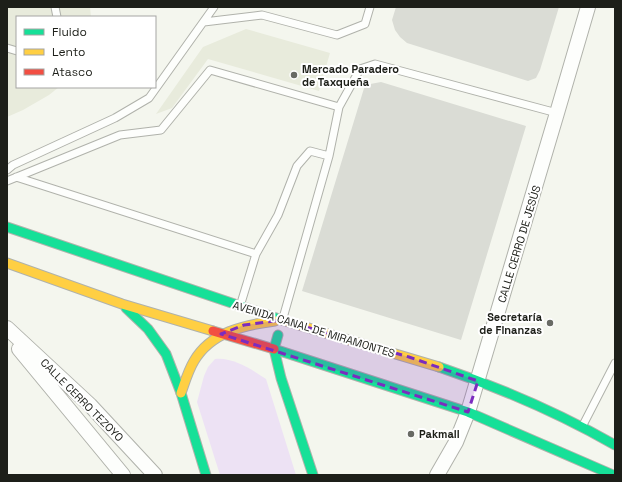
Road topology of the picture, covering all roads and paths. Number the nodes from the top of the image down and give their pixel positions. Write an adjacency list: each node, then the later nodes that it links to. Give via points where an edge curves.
1 (214, 7): 4 (lane)
2 (370, 7): 4 (lane, via 365,24 337,35 262,15)
3 (588, 7): 8 (street, CALLE CERRO DE JESÚS)
4 (204, 22): 5 (lane)
5 (156, 87)
6 (155, 88): 10 (lane, via 148,98 115,118 12,165)
7 (339, 107): 8 (lane, via 360,69 375,64); 9 (lane); 11 (lane, via 210,70 161,130 120,135)
8 (558, 113): 26 (street, CALLE CERRO DE JESÚS)
9 (329, 156): 14 (lane, via 310,151 297,166 278,216); 20 (lane)
10 (7, 170)
11 (16, 177): 12 (lane); 14 (lane)
12 (7, 181)
13 (7, 227): 19 (main road, AVENIDA CANAL DE MIRAMONTES)
14 (256, 254): 19 (lane)
15 (7, 263): 16 (main road)
16 (26, 270): 17 (street); 18 (main road)
17 (7, 273)
18 (122, 304): 22 (main road); 27 (main road, via 148,329 166,354)
19 (240, 306): 20 (main road, AVENIDA CANAL DE MIRAMONTES)
20 (282, 320): 22 (main road, via 256,322); 24 (main road); 26 (main road, AVENIDA CANAL DE MIRAMONTES)
21 (7, 328): 34 (street, CALLE CERRO TEZOYO, via 90,405)
22 (221, 334): 24 (main road); 27 (main road, via 195,360)
23 (7, 335): 33 (street, CALLE CERRO TEZOYO)
24 (274, 349): 28 (main road); 36 (main road)
25 (615, 363): 29 (lane)
26 (478, 381): 28 (street, CALLE CERRO DE JESÚS); 29 (main road, AVENIDA CANAL DE MIRAMONTES, via 534,403)
27 (181, 393): 35 (main road)
28 (468, 412): 32 (main road); 37 (street, CALLE CERRO DE JESÚS, via 456,442)
29 (582, 426): 30 (main road, AVENIDA CANAL DE MIRAMONTES)
30 (615, 445)
31 (609, 461): 32 (main road)
32 (598, 472): 38 (main road)
33 (123, 475)
34 (155, 475)
35 (206, 475)
36 (313, 475)
37 (437, 475)
38 (613, 475)

